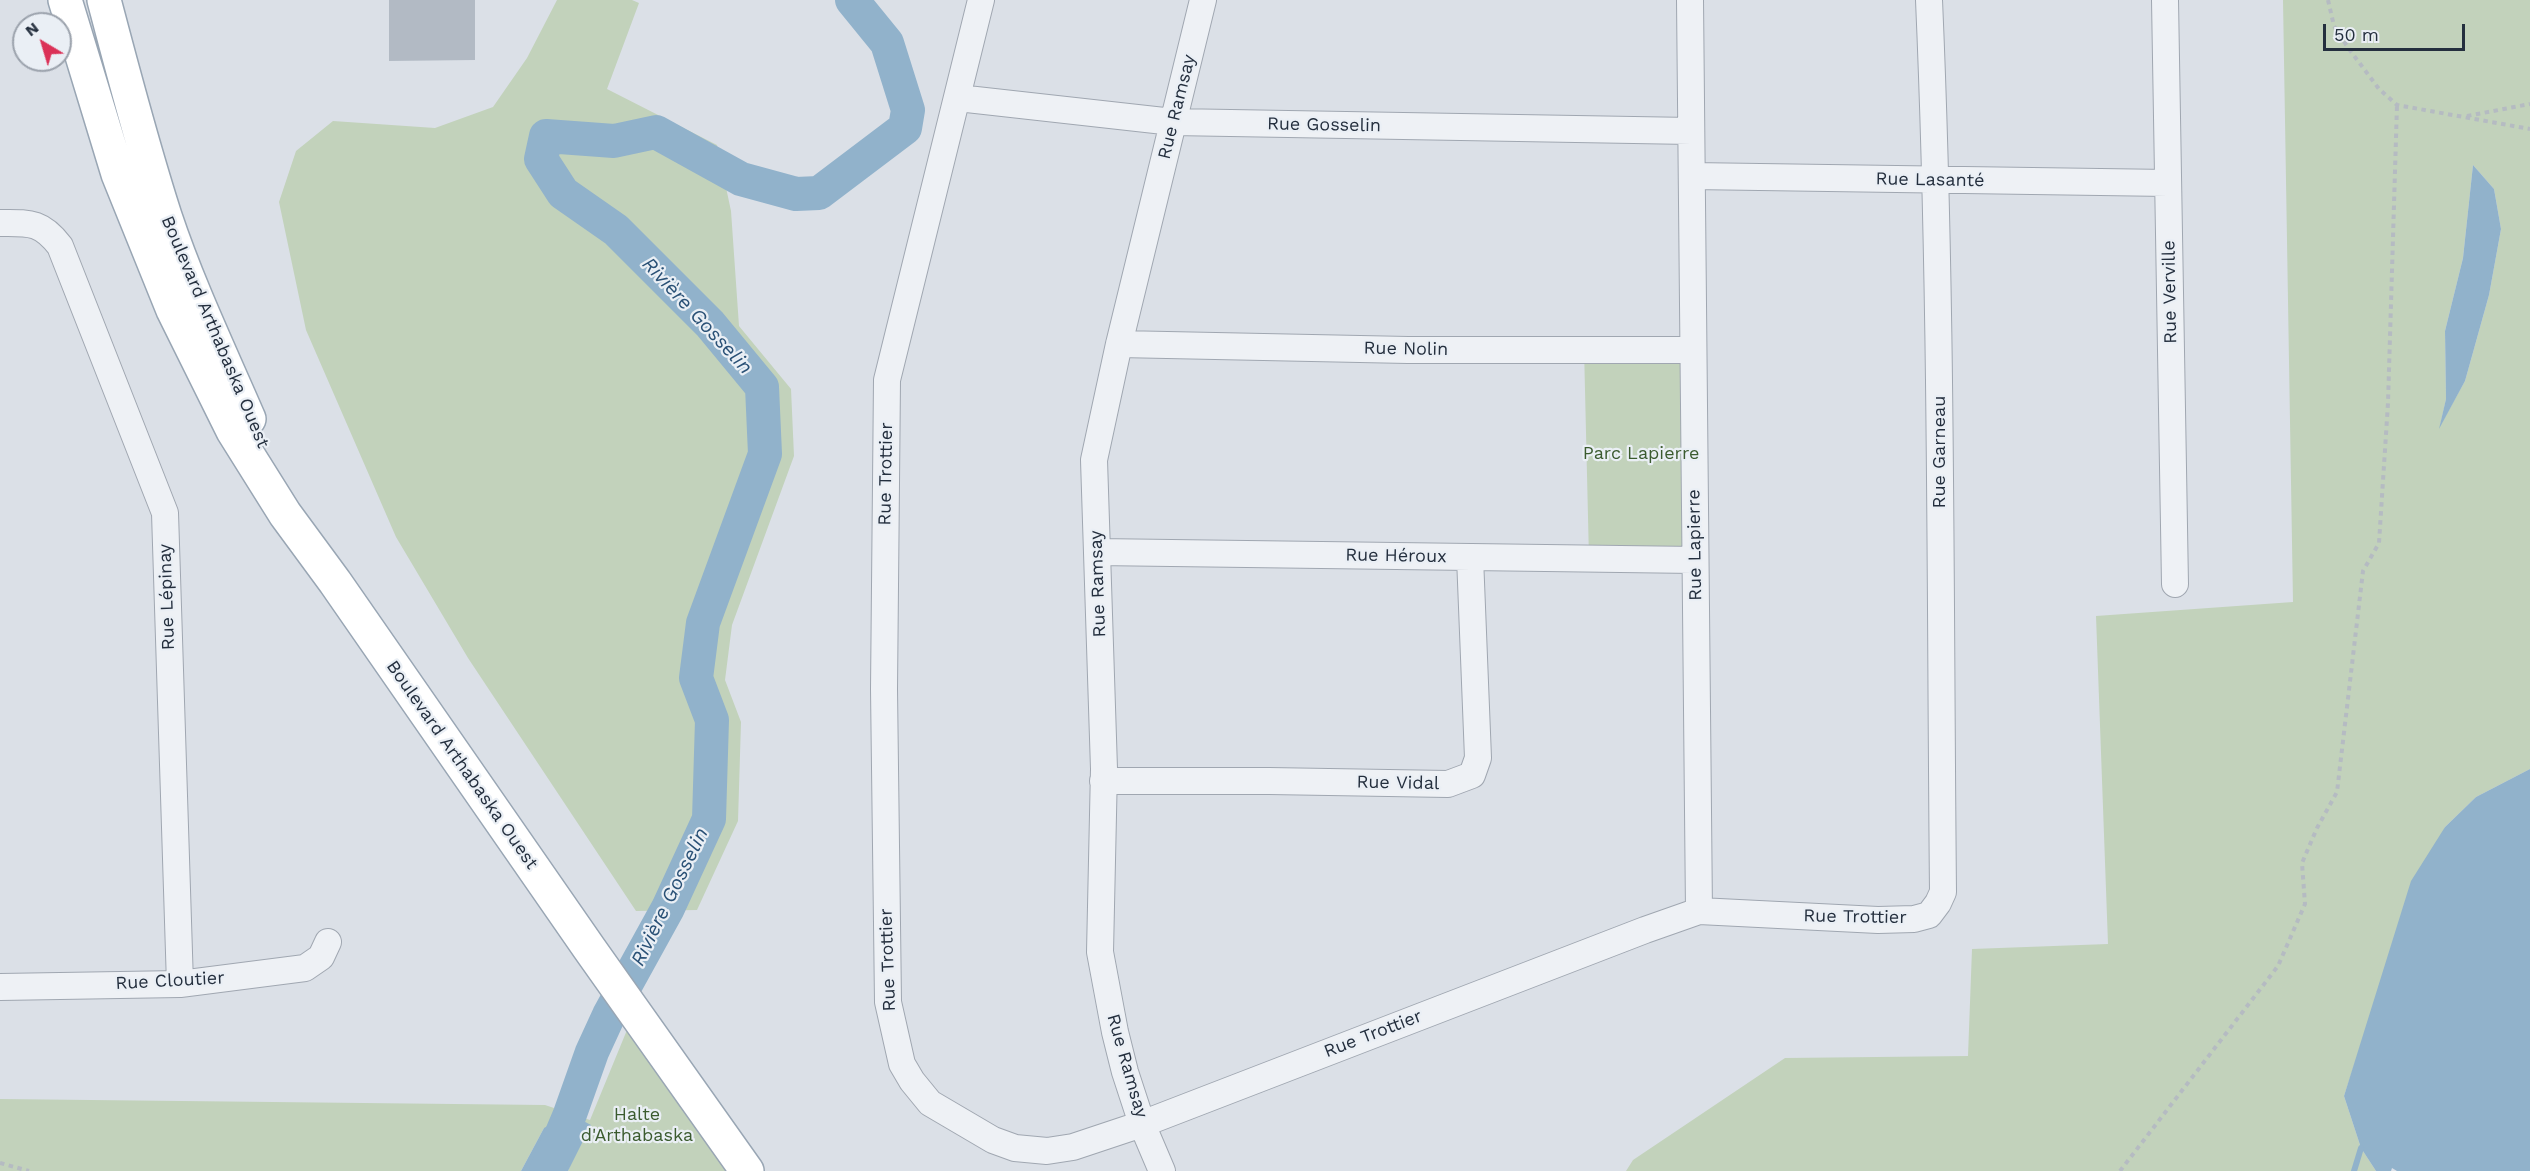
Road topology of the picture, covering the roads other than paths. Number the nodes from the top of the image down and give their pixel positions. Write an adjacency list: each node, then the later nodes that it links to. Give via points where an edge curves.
1 (65, 0): 20 (main road, Boulevard Arthabaska Ouest, via 118,174 177,319 255,468)
2 (104, 0): 20 (main road, Boulevard Arthabaska Ouest, via 166,218 199,302 272,467)
3 (981, 0): 8 (street, Rue Trottier)
4 (1203, 0): 9 (street, Rue Ramsay)
5 (1690, 0): 10 (street, Rue Lapierre)
6 (1929, 0): 12 (street, Rue Garneau)
7 (2165, 0): 13 (street, Rue Verville)
8 (958, 98): 9 (street, Rue Gosselin); 28 (street, Rue Trottier, via 888,380 884,688 888,1002 902,1064 912,1081 930,1103 993,1140 1015,1148 1047,1151 1073,1147)
9 (1173, 122): 10 (street, Rue Gosselin); 15 (street, Rue Ramsay)
10 (1691, 131): 11 (street, Rue Lapierre)
11 (1692, 177): 12 (street, Rue Lasanté); 16 (street, Rue Lapierre)
12 (1937, 180): 13 (street, Rue Lasanté); 23 (street, Rue Garneau, via 1943,880)
13 (2168, 183): 21 (street, Rue Verville)
14 (0, 223): 26 (street, Rue Lépinay, via 32,223 50,233 60,246 165,513)
15 (1119, 344): 16 (street, Rue Nolin); 17 (street, Rue Ramsay, via 1094,460)
16 (1693, 350): 19 (street, Rue Lapierre)
17 (1097, 552): 18 (street, Rue Héroux); 22 (street, Rue Ramsay)
18 (1470, 557): 19 (street, Rue Héroux); 22 (street, Rue Vidal, via 1478,758 1472,775 1448,784)
19 (1695, 560): 24 (street, Rue Lapierre)
20 (335, 582): 29 (main road, Boulevard Arthabaska Ouest)
21 (2175, 584)
22 (1103, 781): 28 (street, Rue Ramsay, via 1100,952 1115,1032)
23 (1938, 903): 24 (street, Rue Trottier, via 1929,915 1905,919)
24 (1699, 911): 28 (street, Rue Trottier)
25 (328, 942): 26 (street, Rue Cloutier, via 321,957 305,968)
26 (180, 984): 27 (street, Rue Cloutier)
27 (0, 987)
28 (1143, 1124): 30 (street, Rue Ramsay)
29 (747, 1171)
30 (1162, 1171)

